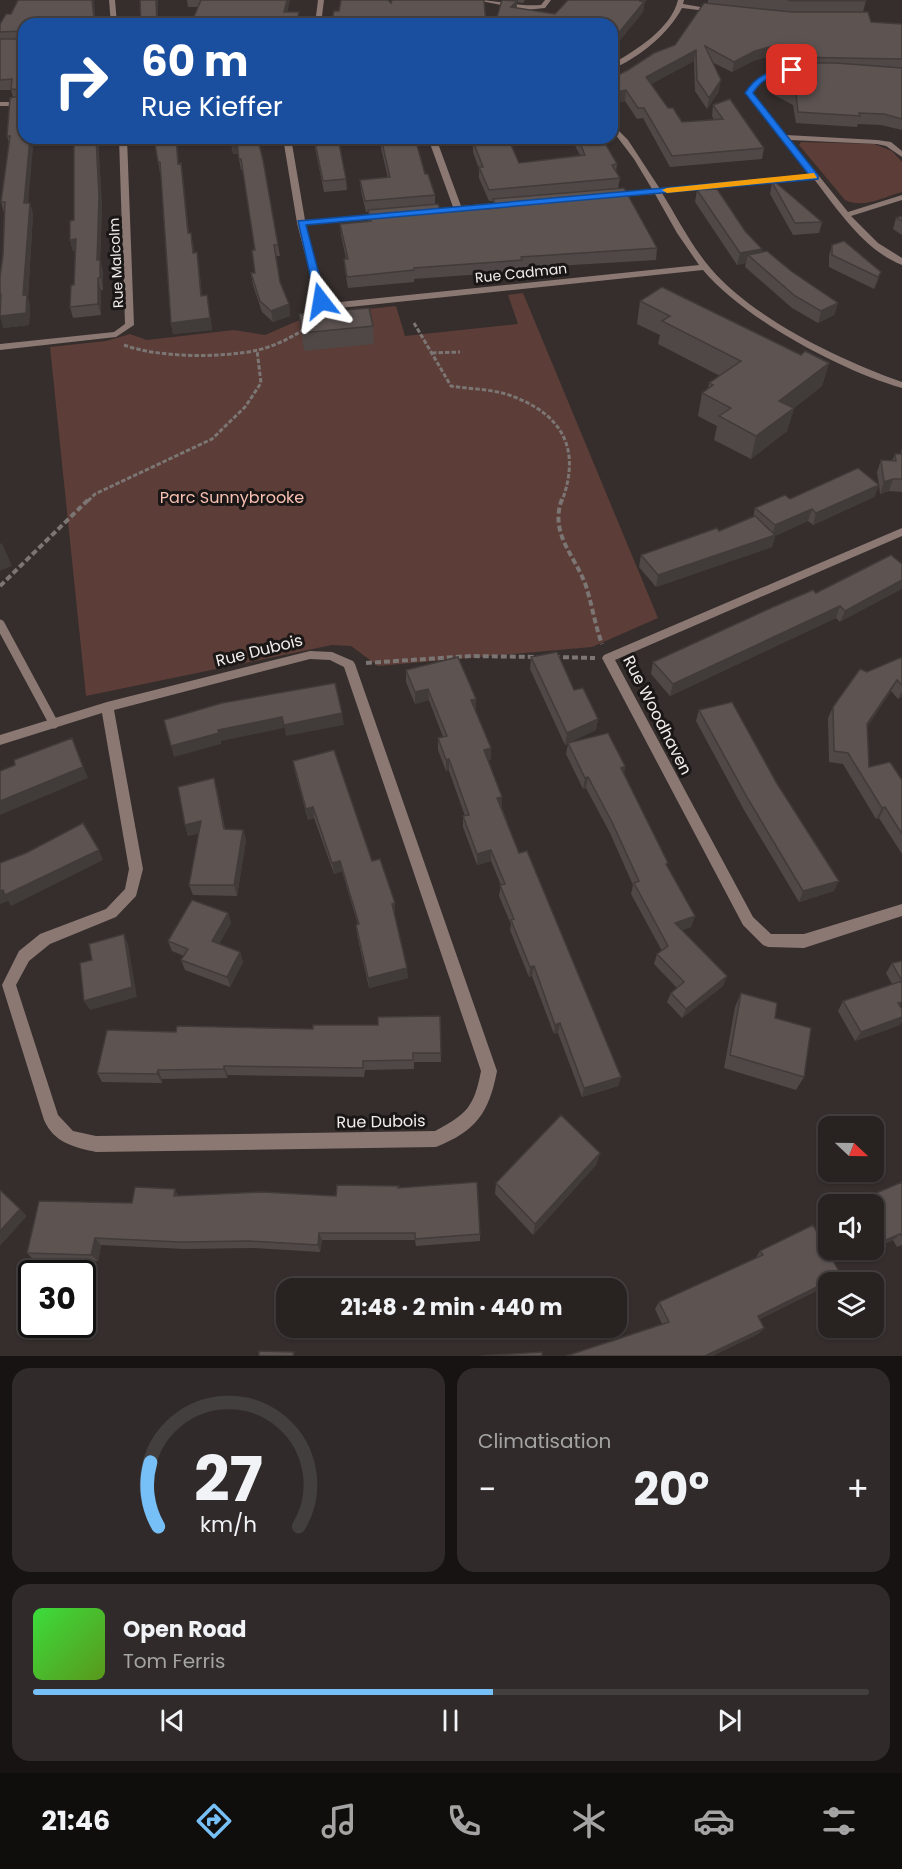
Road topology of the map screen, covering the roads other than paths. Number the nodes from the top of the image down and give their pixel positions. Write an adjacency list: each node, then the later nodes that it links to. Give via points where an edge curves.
1 (112, 0): 7 (street)
2 (321, 0): 8 (street)
3 (479, 0): 4 (street, via 533,9 543,7)
4 (548, 0)
5 (681, 3): 6 (street); 9 (street, via 672,20 632,57)
6 (726, 11)
7 (114, 18)
8 (319, 18)
9 (618, 64)
10 (814, 71): 14 (street, via 769,74 749,93)
11 (0, 104): 12 (street)
12 (18, 104)
13 (618, 135): 20 (street)
14 (784, 137): 18 (street, via 877,142 888,144); 19 (street)
15 (123, 144): 31 (street, Rue Malcolm, via 130,325 116,334)
16 (288, 144): 28 (street)
17 (434, 144): 24 (street)
18 (902, 155)
19 (815, 177): 20 (street); 27 (street)
20 (656, 191): 21 (street); 30 (street)
21 (598, 196)
22 (902, 198): 27 (street)
23 (517, 204): 24 (street)
24 (458, 209): 25 (street)
25 (413, 213)
26 (391, 215): 28 (street)
27 (846, 216): 29 (street, via 875,245)
28 (301, 223): 30 (street, Rue Cadman, via 321,301 340,305)
29 (902, 262)
30 (705, 267): 32 (street, via 775,326 855,369)
31 (0, 348)
32 (902, 385)
33 (902, 532): 38 (street, Rue Woodhaven, via 608,658 748,921 768,940 804,941)
34 (0, 624): 36 (lane)
35 (107, 707): 35 (street, Rue Dubois, via 310,655 332,656 349,664 489,1071 484,1099 468,1122 436,1138 96,1144 69,1138 52,1120 9,985 24,956 45,939 111,913 131,892 136,869); 36 (street, Rue Dubois)
36 (54, 724): 37 (street, Rue Dubois)
37 (0, 740)
38 (902, 910)

